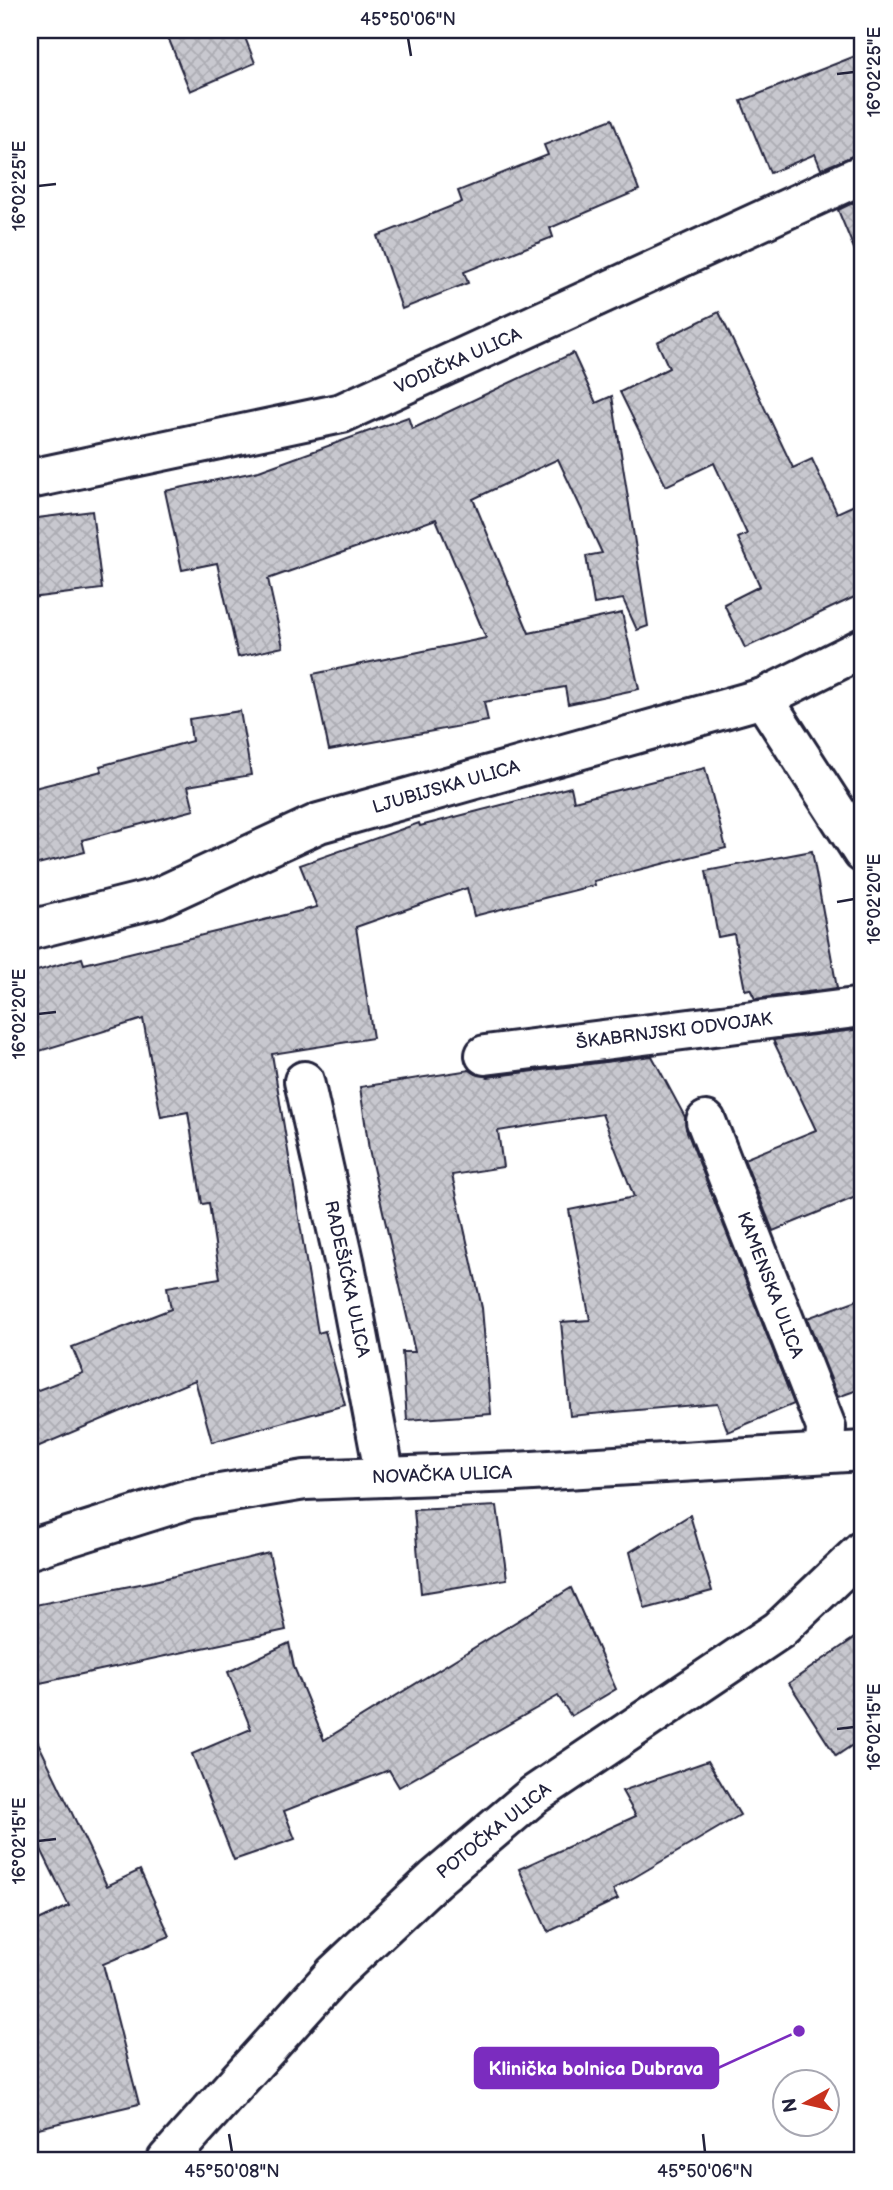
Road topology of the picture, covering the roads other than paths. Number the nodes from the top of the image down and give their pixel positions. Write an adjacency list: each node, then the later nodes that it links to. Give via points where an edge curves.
1 (863, 174): 2 (street, VODIČKA ULICA, via 342,414)
2 (30, 479)
3 (863, 648): 4 (street, LJUBIJSKA ULICA)
4 (763, 698): 5 (street); 6 (street, LJUBIJSKA ULICA, via 319,823 157,898)
5 (863, 853)
6 (30, 930)
7 (863, 1007): 8 (street, ŠKABRNJSKI ODVOJAK)
8 (485, 1055)
9 (304, 1081): 13 (street, RADEŠIĆKA ULICA)
10 (706, 1121): 11 (street, KAMENSKA ULICA, via 826,1427)
11 (825, 1451): 12 (street, NOVAČKA ULICA); 13 (street, NOVAČKA ULICA)
12 (863, 1451)
13 (385, 1477): 14 (street, NOVAČKA ULICA, via 305,1480 189,1499)
14 (30, 1549)
15 (863, 1550): 16 (street, POTOČKA ULICA, via 779,1630 534,1795 435,1879 335,1973)
16 (167, 2160)

